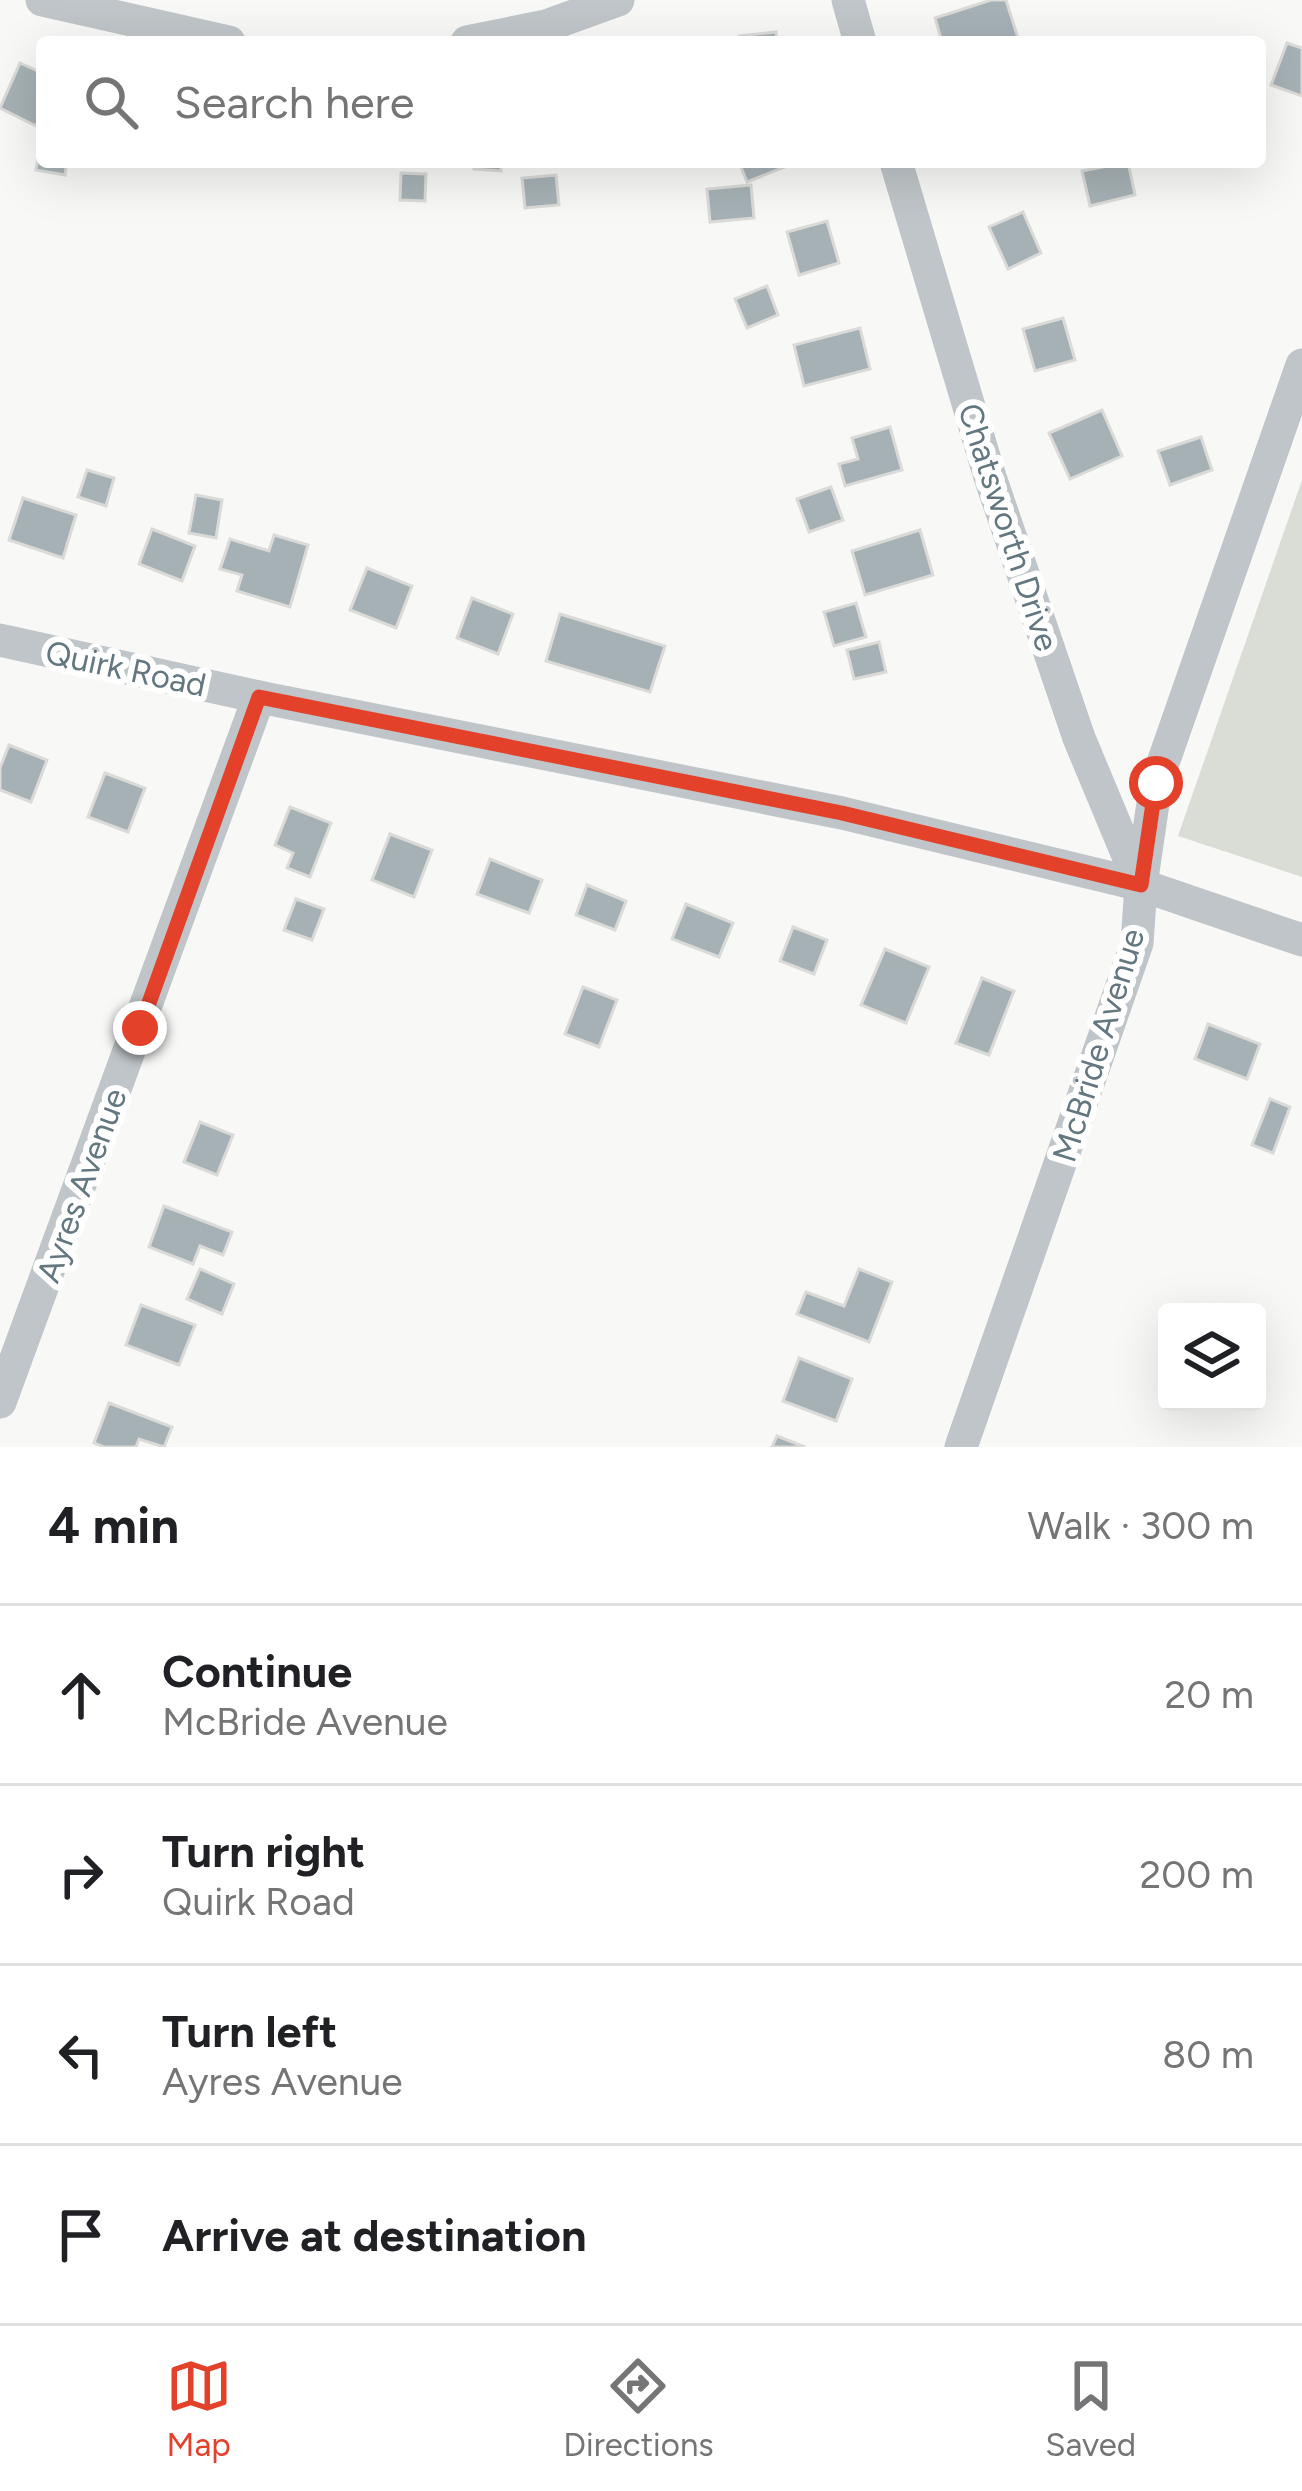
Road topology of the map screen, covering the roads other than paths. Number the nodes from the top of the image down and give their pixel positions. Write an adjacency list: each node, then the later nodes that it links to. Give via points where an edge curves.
1 (42, 0): 4 (street)
2 (618, 0): 5 (street)
3 (848, 0): 6 (street)
4 (202, 36)
5 (497, 36)
6 (858, 36)
7 (898, 168): 11 (street, Chatsworth Drive, via 990,477 1079,738)
8 (1302, 365): 11 (street, McBride Avenue, via 1156,783)
9 (0, 640): 10 (street, Quirk Road)
10 (259, 697): 11 (street, Quirk Road, via 842,813); 13 (street, Ayres Avenue)
11 (1141, 885): 12 (street, Quirk Road); 14 (street, McBride Avenue, via 1137,943)
12 (1302, 940)
13 (0, 1402)
14 (961, 1447)

